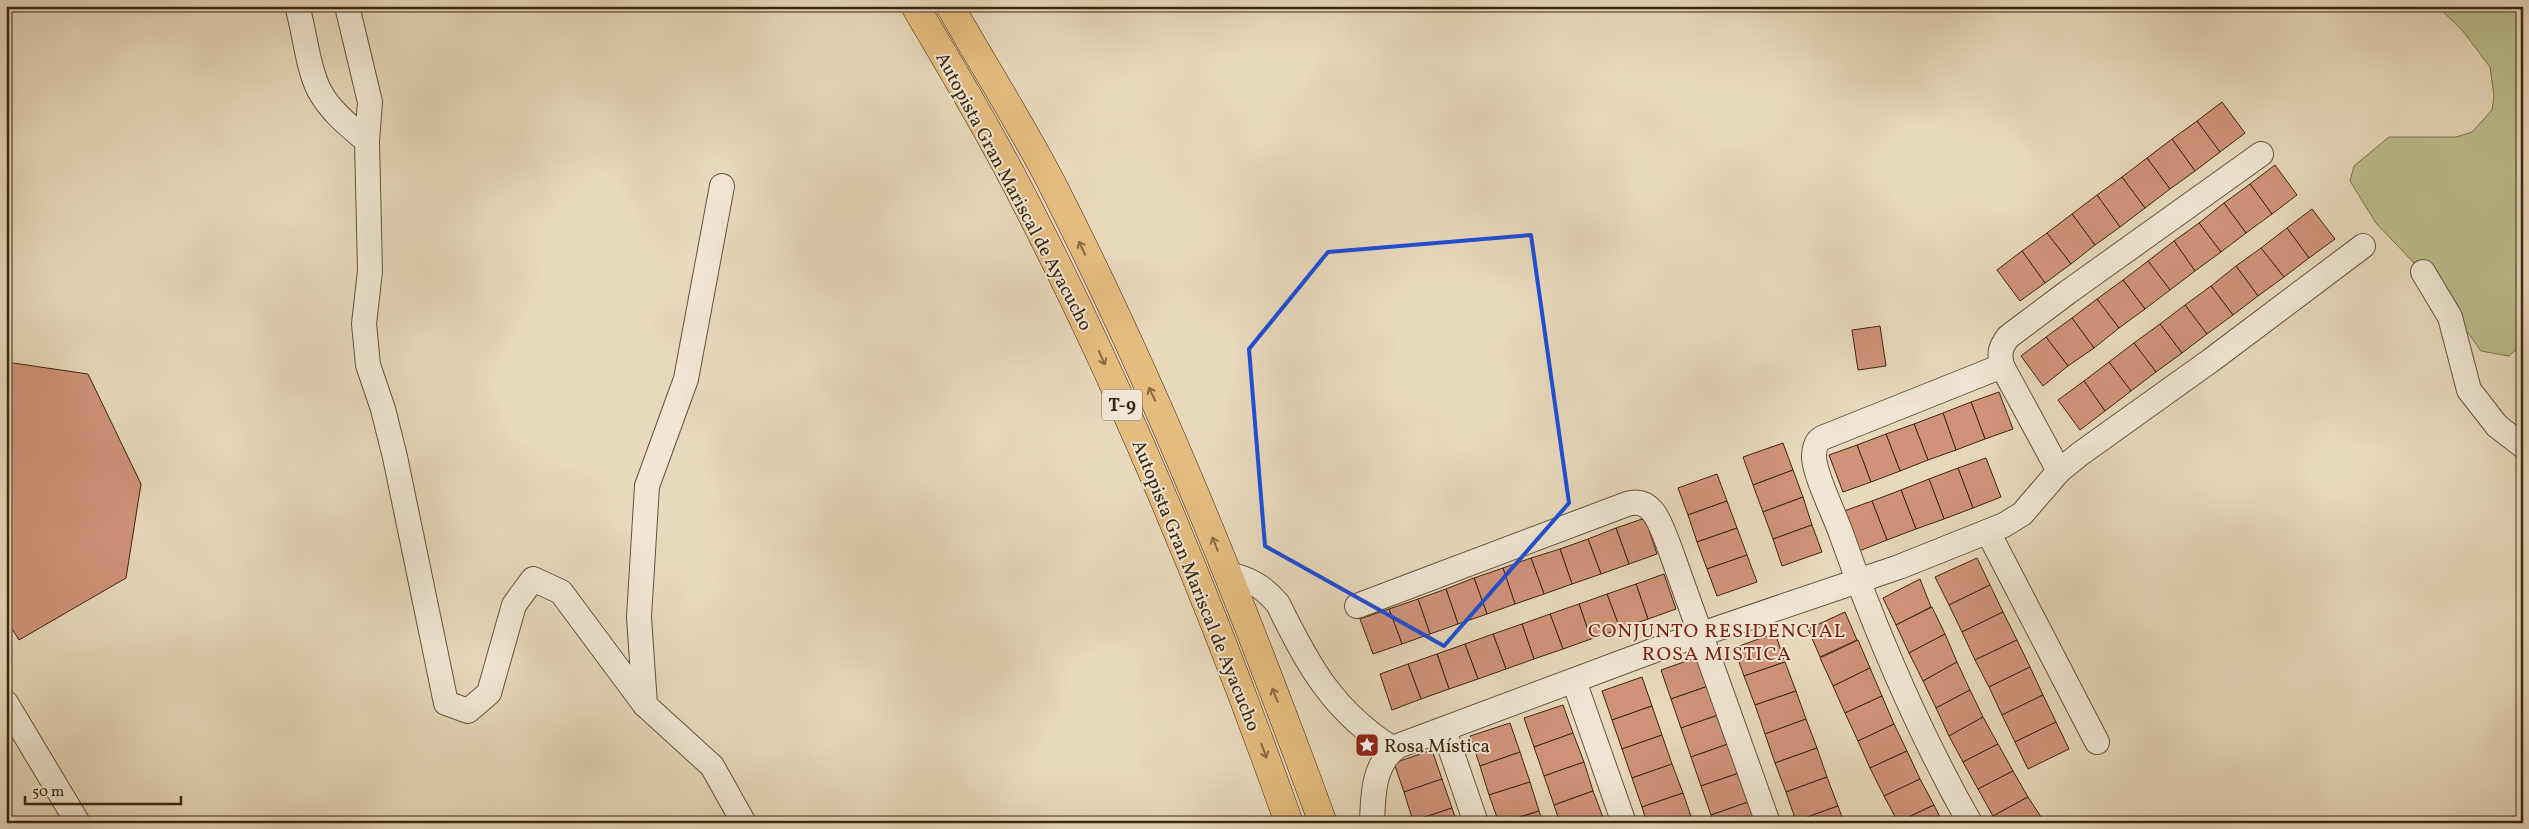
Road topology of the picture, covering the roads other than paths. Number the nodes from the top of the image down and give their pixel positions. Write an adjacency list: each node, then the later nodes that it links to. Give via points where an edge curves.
1 (297, 6): 5 (street, via 319,90 338,117)
2 (347, 6): 5 (street, via 370,102)
3 (915, 6): 26 (highway, Autopista Gran Mariscal de Ayacucho / T-9, one-way to 26, via 1030,210 1094,340 1192,566)
4 (950, 6): 14 (highway, Autopista Gran Mariscal de Ayacucho / T-9, one-way to 4, via 1167,425 1051,182)
5 (367, 141): 20 (street, via 370,270 364,324 368,365 384,409 397,465 446,703 468,712 489,693 514,605 532,579 561,592)
6 (2261, 154): 10 (street, via 2008,337 1999,352)
7 (722, 186): 20 (street, via 686,378 647,486 639,617)
8 (2363, 246): 12 (street)
9 (2423, 272): 11 (street, via 2450,317 2469,390 2497,426)
10 (2002, 366): 12 (street); 15 (street, via 1819,440 1814,459)
11 (2523, 446)
12 (2059, 471): 13 (street, via 2022,514)
13 (1988, 532): 15 (street); 22 (street)
14 (1227, 574): 23 (street, via 1250,580 1270,594 1321,683 1362,728); 27 (highway, Autopista Gran Mariscal de Ayacucho / T-9, one-way to 14)
15 (1858, 582): 17 (street); 32 (street, via 1935,761)
16 (1357, 606): 17 (street, via 1636,501 1649,506 1657,518)
17 (1700, 634): 18 (street); 31 (street)
18 (1574, 681): 21 (street); 30 (street)
19 (6, 704): 24 (street)
20 (645, 705): 25 (street, via 712,766)
21 (1444, 730): 23 (street); 29 (street)
22 (2097, 742)
23 (1393, 750): 28 (street, via 1378,768)
24 (78, 823)
25 (744, 823)
26 (1289, 823)
27 (1323, 823)
28 (1372, 823)
29 (1476, 823)
30 (1624, 823)
31 (1768, 823)
32 (1970, 823)

